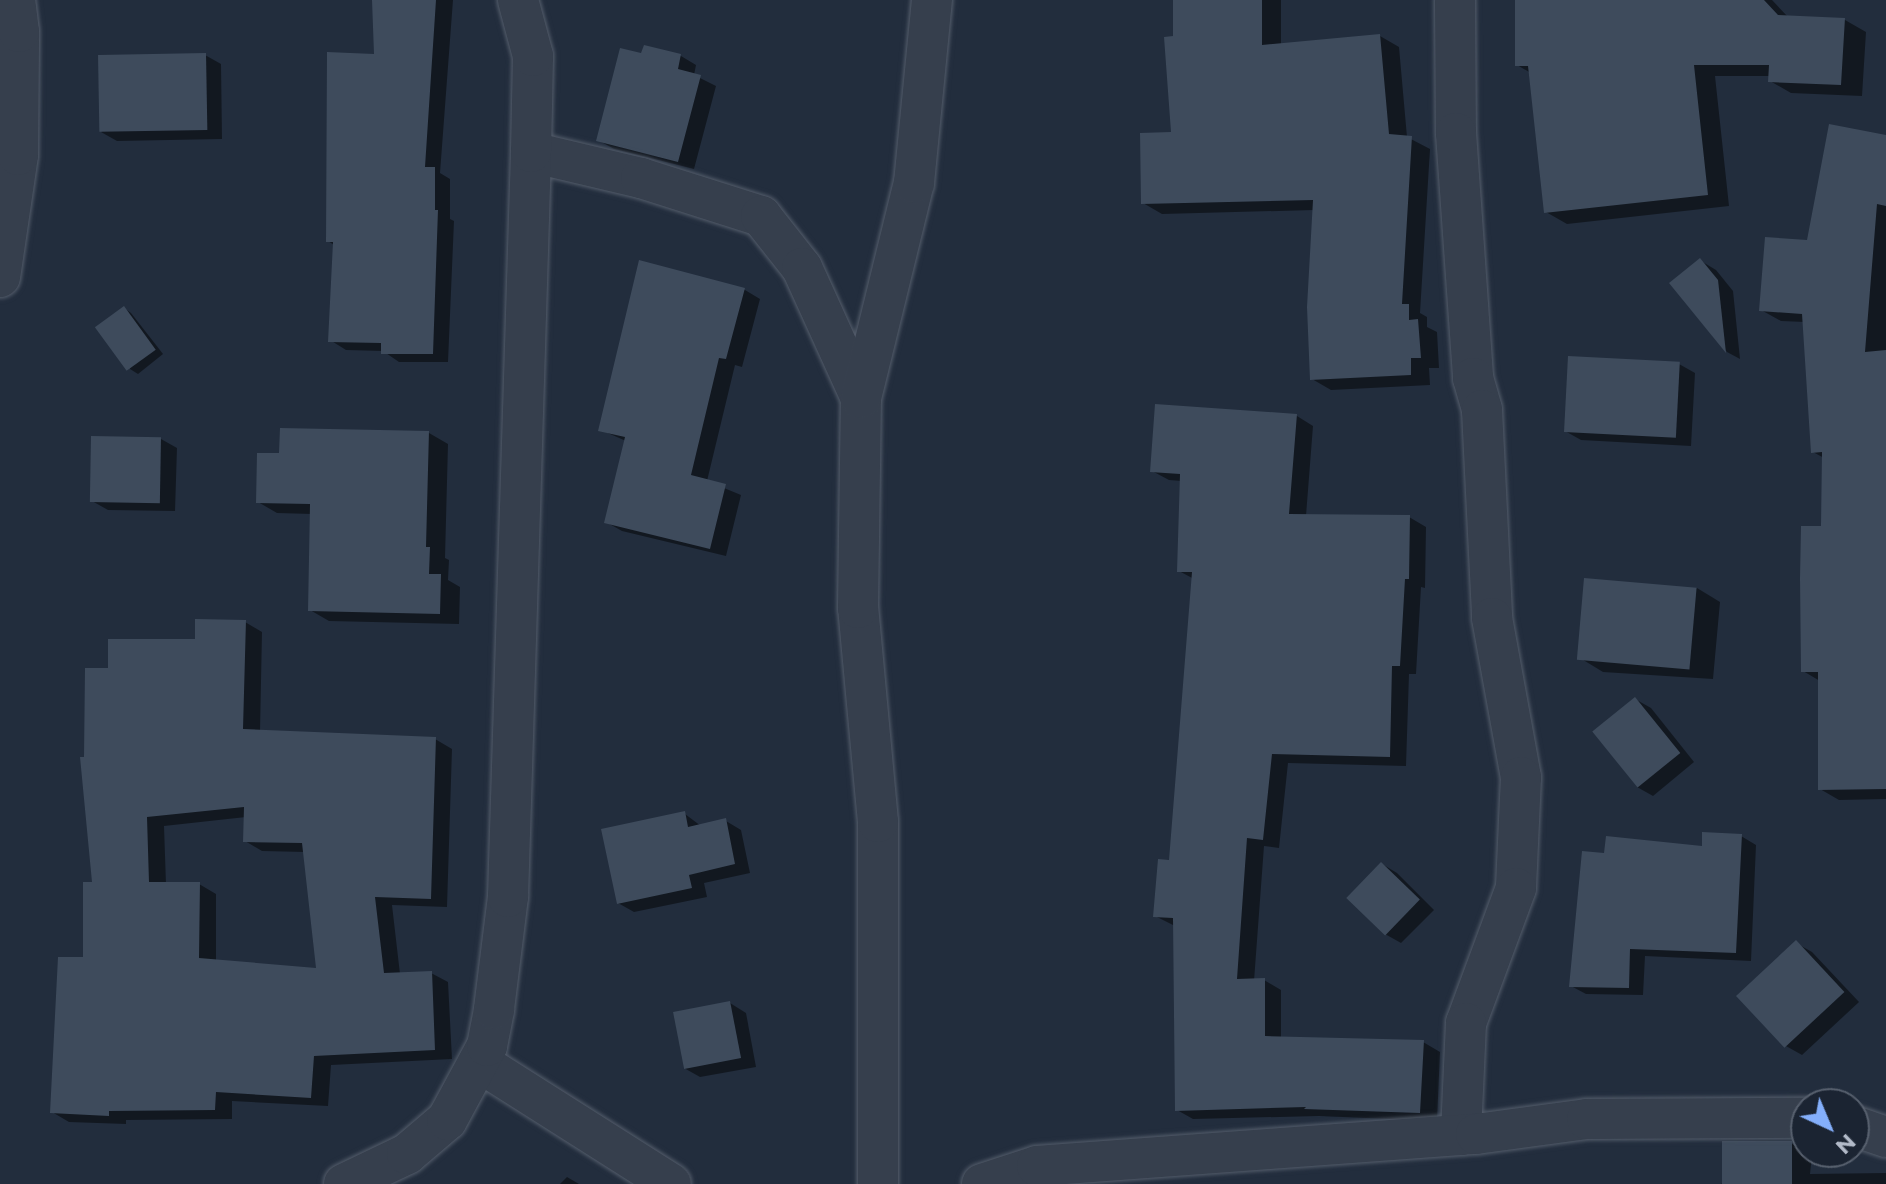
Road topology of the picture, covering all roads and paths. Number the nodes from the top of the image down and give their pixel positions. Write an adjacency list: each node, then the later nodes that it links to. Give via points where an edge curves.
1 (15, 0): 6 (street, via 18,155)
2 (518, 0): 5 (street, via 533,56)
3 (932, 0): 7 (street, via 914,183)
4 (1455, 0): 10 (street, via 1456,133 1473,378 1482,410 1492,618 1521,777 1516,888 1466,1023)
5 (531, 152): 7 (street, via 641,178 761,216 802,268); 8 (street, via 508,897 494,1009)
6 (0, 277)
7 (861, 398): 13 (street, via 858,608 878,822)
8 (479, 1062): 11 (street, via 447,1120 407,1154); 12 (street)
9 (1790, 1117): 10 (street, via 1587,1119)
10 (1461, 1135): 14 (street, via 1037,1166)
11 (344, 1184)
12 (671, 1184)
13 (878, 1184)
14 (982, 1184)

